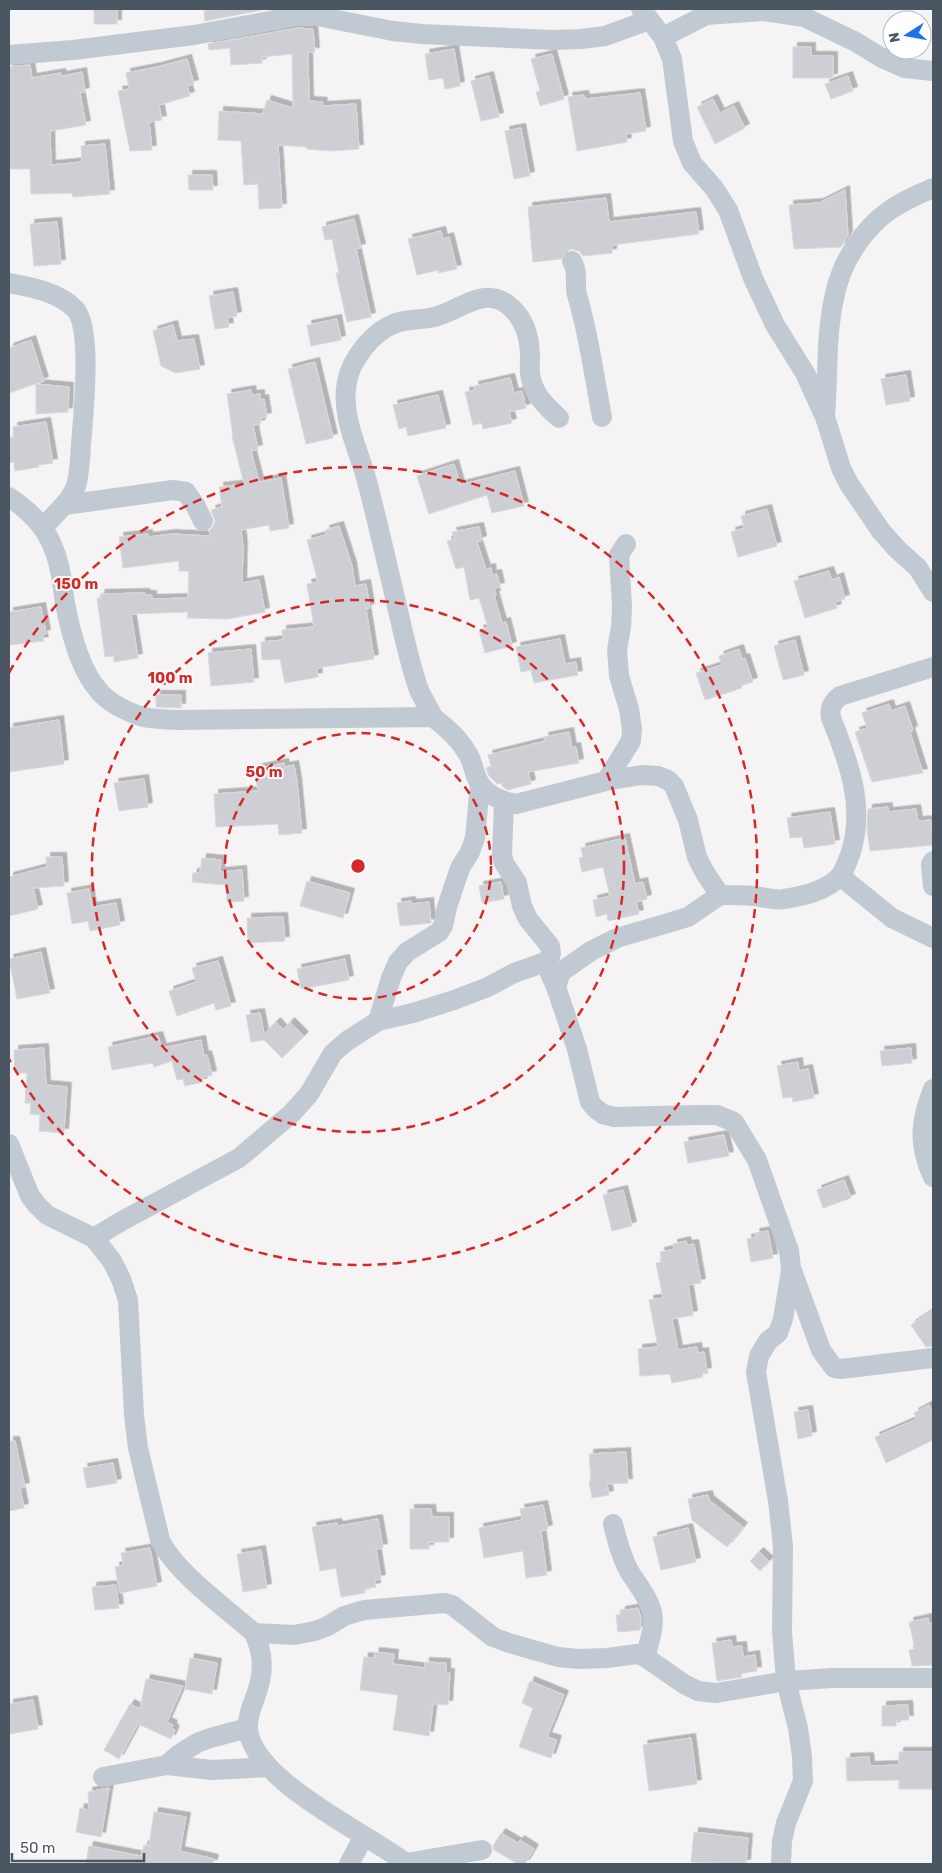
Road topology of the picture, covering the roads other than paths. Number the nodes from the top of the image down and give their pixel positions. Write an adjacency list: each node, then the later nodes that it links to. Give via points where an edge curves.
1 (645, 14): 3 (street); 4 (street, via 605,36 581,39 422,34 317,16 297,16 194,35 73,50)
2 (697, 14): 3 (street); 5 (street, via 764,11 804,17 882,58 906,68)
3 (663, 38): 10 (street, via 672,59 684,141 692,163 728,210 753,278 775,325 805,373)
4 (9, 54)
5 (933, 71)
6 (933, 188): 10 (street, via 886,213 854,249 840,274 828,345)
7 (572, 261): 9 (street, via 576,267 576,294)
8 (9, 283): 13 (street, via 53,295 75,309 82,321 84,410 79,467 76,487)
9 (602, 417)
10 (825, 417): 17 (street, via 849,484 881,531 918,568)
11 (559, 418): 19 (street, via 536,393 530,378 528,330 506,304 496,299 470,300 436,318 397,322 370,341 355,360 346,382 349,426 367,482 420,691)
12 (9, 496): 15 (street)
13 (65, 505): 14 (street, via 173,490 186,492); 15 (street)
14 (202, 521)
15 (43, 528): 19 (street, via 54,547 65,604 82,664 98,690 112,703 138,716 178,720)
16 (626, 544): 20 (street, via 619,555 622,607 617,650 632,729 630,740)
17 (933, 592)
18 (933, 667): 25 (street, via 840,696 829,710 850,770 857,813 853,846)
19 (434, 717): 21 (street, via 467,751)
20 (606, 782): 22 (street); 27 (street, via 641,775 668,780 674,786 688,820 697,857)
21 (480, 785): 22 (street); 23 (street)
22 (504, 806): 23 (street); 29 (street, via 504,864 517,884 528,919 550,946)
23 (476, 826): 31 (street, via 475,838 460,868 443,926 398,962)
24 (933, 861): 26 (street)
25 (840, 876): 27 (street, via 809,894 782,900); 28 (street, via 892,918)
26 (933, 886)
27 (720, 895): 30 (street, via 688,917 617,938 591,951 561,972)
28 (933, 938)
29 (548, 961): 30 (street); 31 (street, via 514,973 488,988)
30 (556, 987): 36 (street, via 589,1097 596,1109 614,1117 698,1115 717,1116 734,1122 757,1160 789,1252)
31 (378, 1021): 35 (street, via 333,1053 309,1094 292,1113 239,1158)
32 (933, 1088): 34 (street, via 923,1117 923,1139 925,1160)
33 (9, 1144): 35 (street, via 30,1196 37,1205 47,1215)
34 (933, 1177)
35 (94, 1238): 39 (street, via 112,1261 128,1300 138,1448 160,1540 178,1566)
36 (791, 1268): 37 (street, via 821,1350 834,1368 841,1370); 42 (street, via 783,1319 778,1333 768,1341 759,1356 756,1372 778,1501)
37 (933, 1358)
38 (613, 1524): 40 (street, via 624,1559 652,1611 651,1638)
39 (254, 1633): 40 (street, via 294,1635 315,1631 364,1610 445,1603 493,1636 558,1657 607,1658 637,1654); 43 (street, via 263,1670)
40 (645, 1657): 42 (street, via 698,1692 716,1693)
41 (933, 1678): 42 (street)
42 (786, 1681): 51 (street, via 798,1728 803,1781 786,1823)
43 (248, 1728): 44 (street, via 198,1743); 45 (street, via 260,1758)
44 (167, 1765): 45 (street, via 212,1770); 46 (street)
45 (268, 1767): 47 (street)
46 (103, 1777)
47 (364, 1836): 49 (street); 50 (street)
48 (482, 1850): 50 (street)
49 (350, 1864)
50 (406, 1864)
51 (781, 1864)

